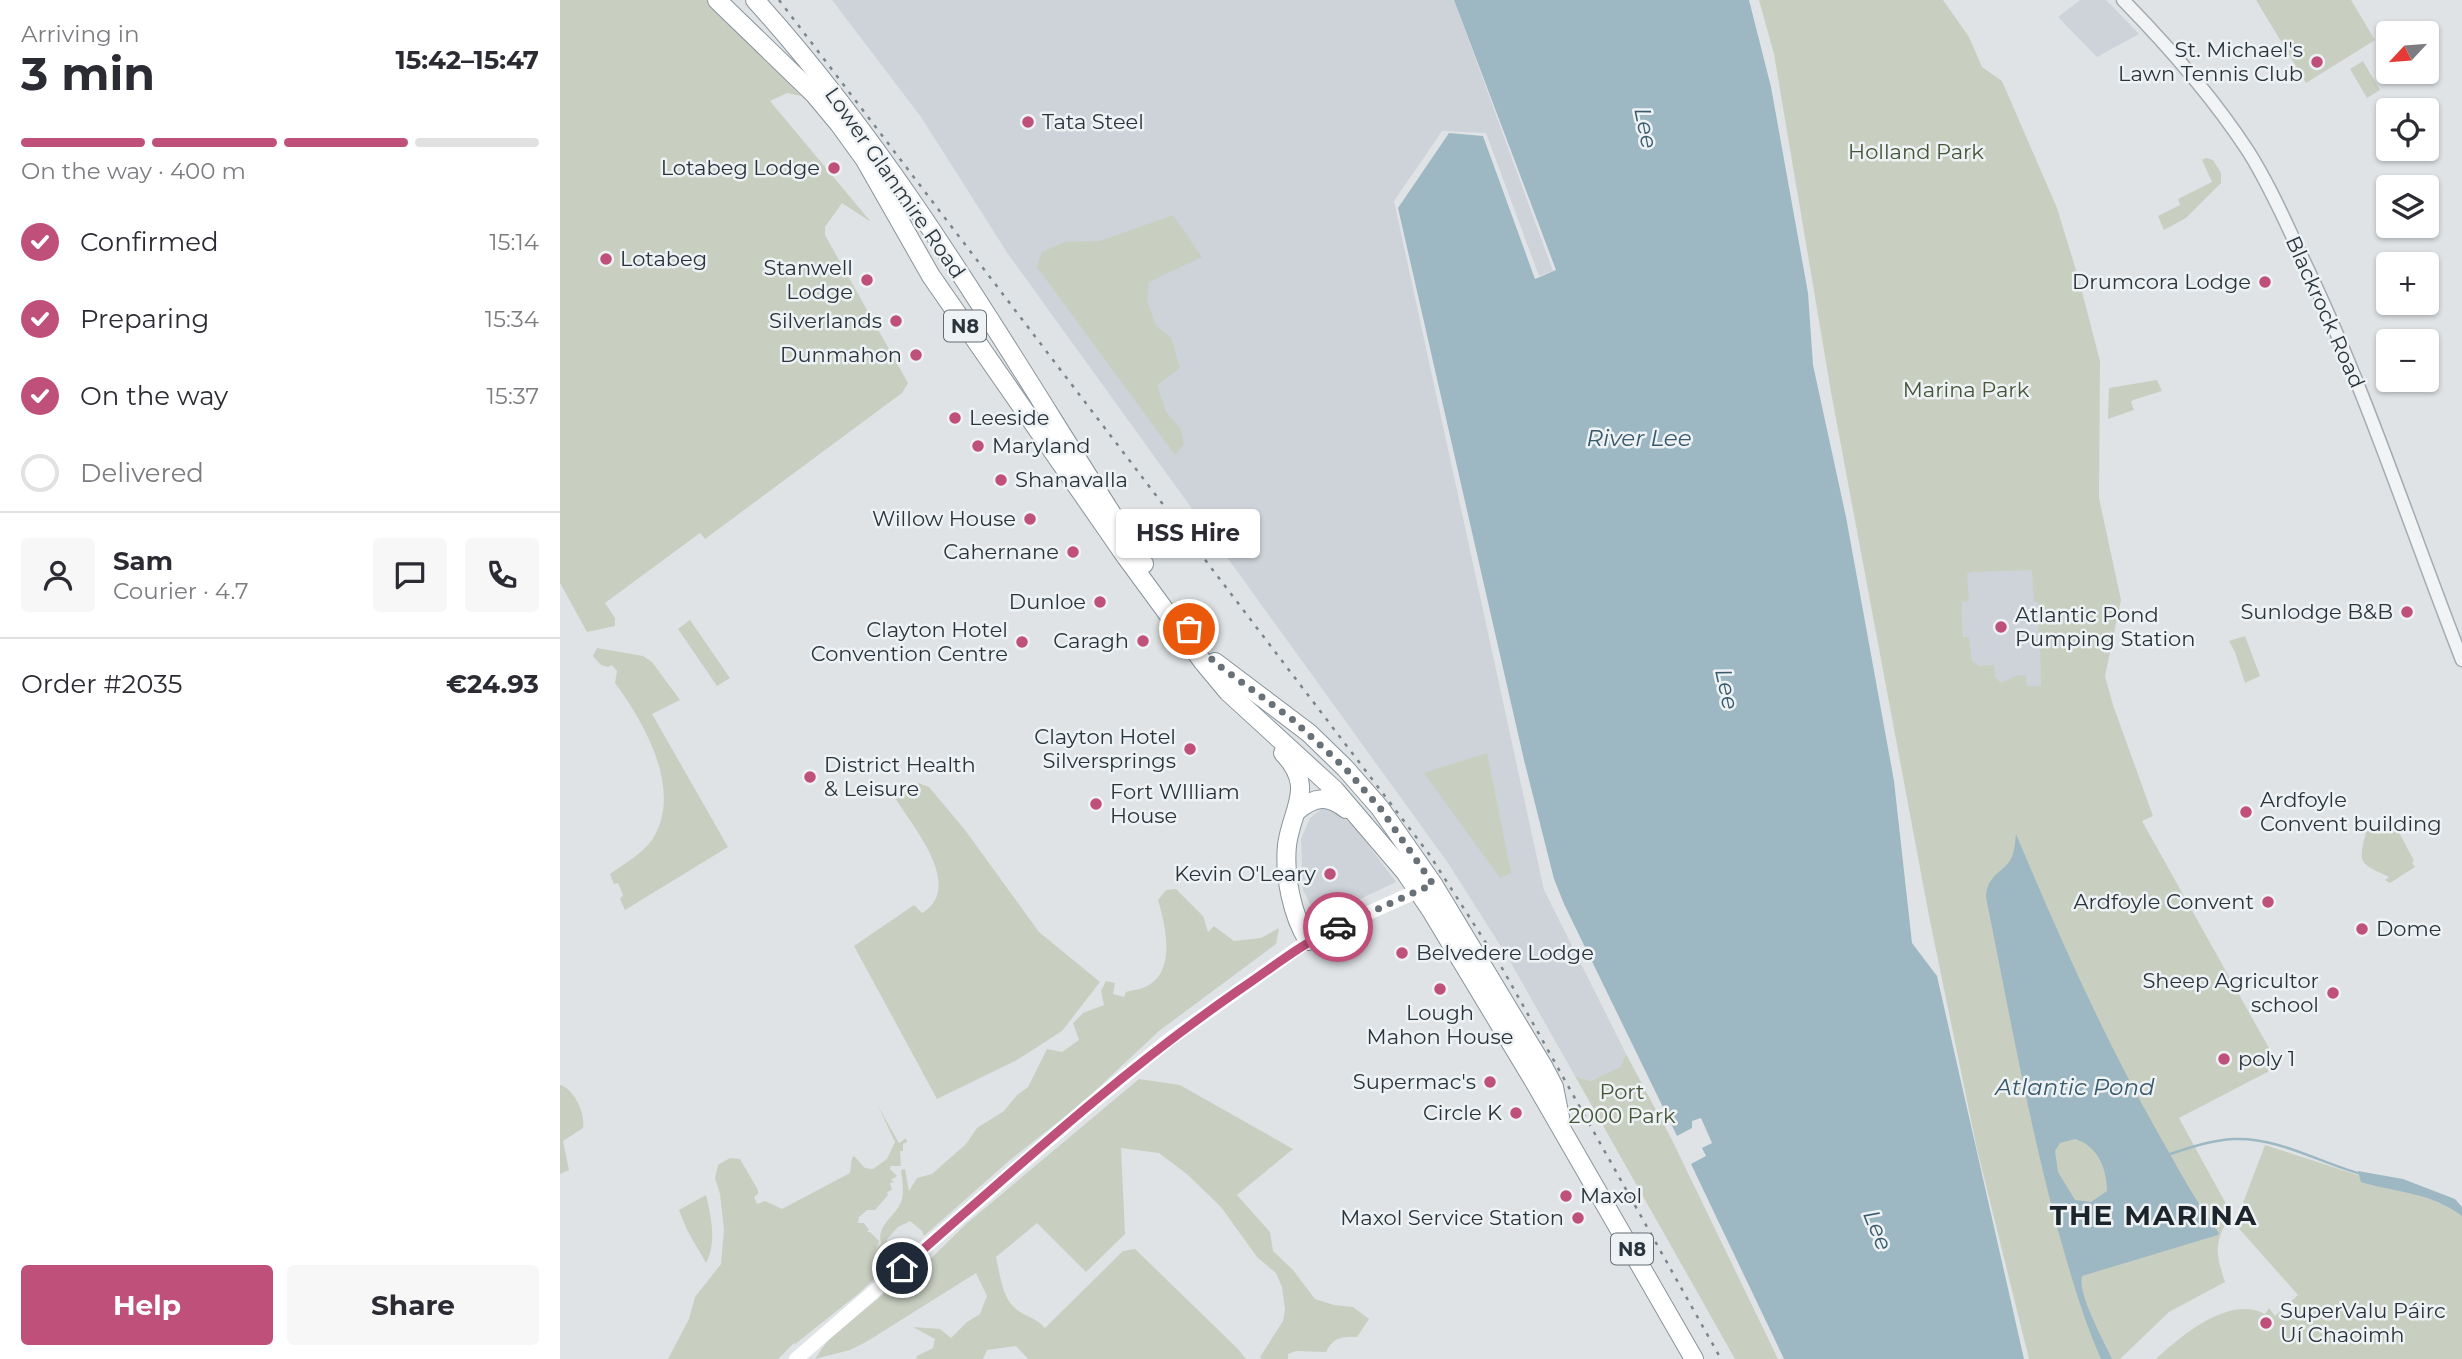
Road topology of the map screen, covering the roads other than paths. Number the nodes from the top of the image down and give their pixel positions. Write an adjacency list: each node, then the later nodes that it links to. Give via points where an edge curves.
1 (717, 0): 6 (highway, Lower Glanmire Road / N8, via 839,124 865,160 930,276 1145,584)
2 (755, 0): 5 (highway, Lower Glanmire Road / N8, via 896,177 1144,564)
3 (2123, 0): 4 (street, Blackrock Road, via 2212,100 2250,154 2275,201 2360,386)
4 (2462, 660)
5 (1214, 662): 9 (highway, Lower Glanmire Road / N8, via 1251,705 1348,795 1379,830); 10 (highway, via 1292,719 1345,768 1380,808)
6 (1228, 692): 7 (highway, N8, via 1291,760 1301,787); 8 (highway, Lower Glanmire Road / N8)
7 (1297, 810): 8 (highway, via 1307,802 1329,798); 11 (highway, N8, via 1286,863 1297,917)
8 (1360, 818): 9 (highway, Lower Glanmire Road / N8)
9 (1405, 872): 12 (highway, Lower Glanmire Road / N8)
10 (1433, 884): 11 (main road, bridge); 12 (highway, via 1554,1087)
11 (1308, 941): 13 (main road, via 1163,1045)
12 (1558, 1124): 14 (highway, Lower Glanmire Road / N8)
13 (796, 1359)
14 (1694, 1359)

